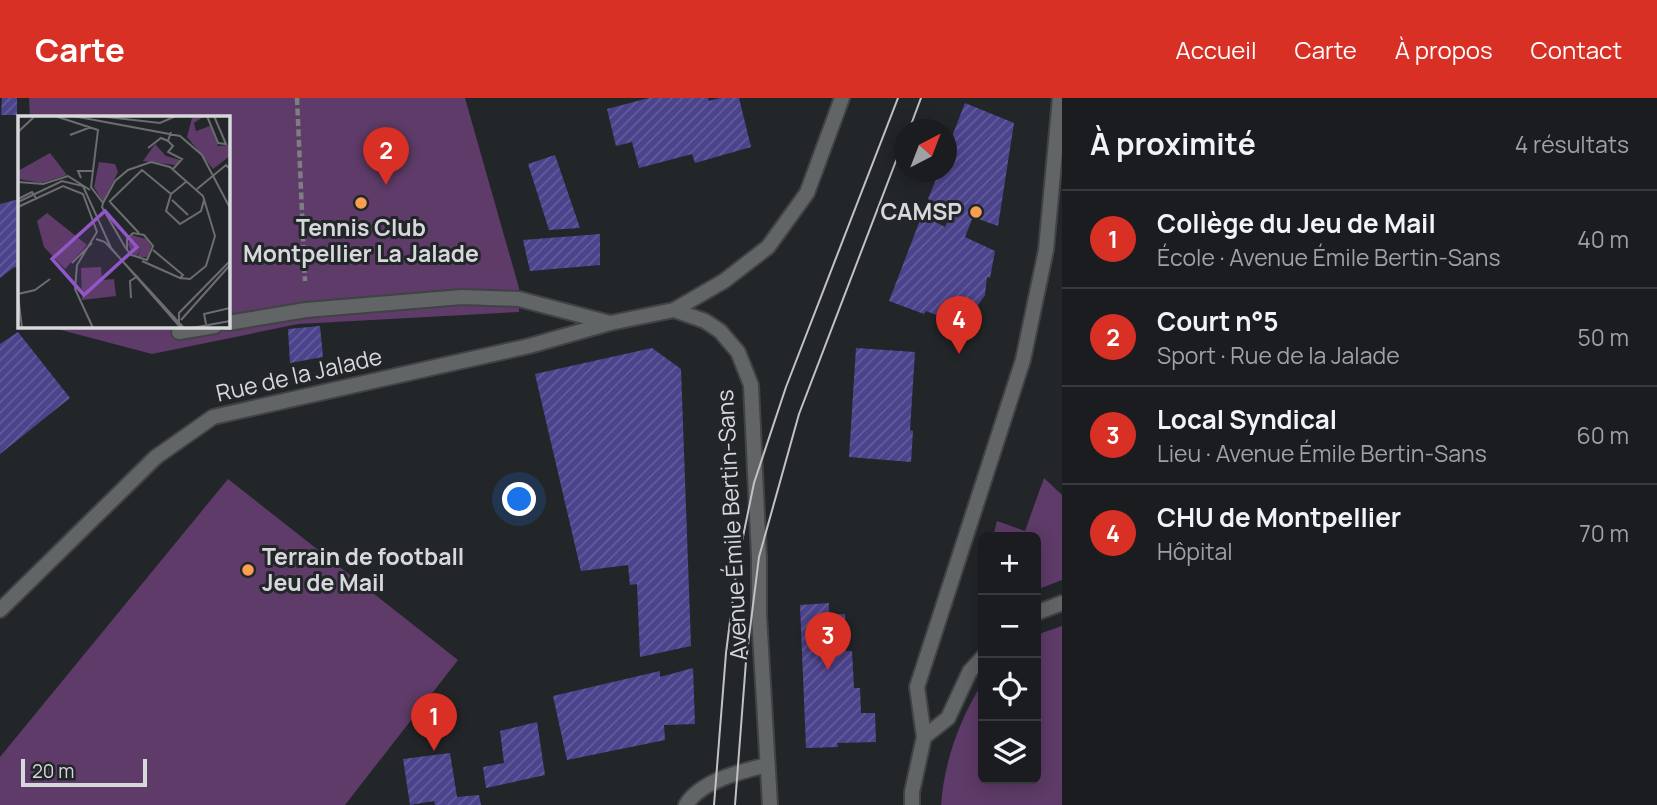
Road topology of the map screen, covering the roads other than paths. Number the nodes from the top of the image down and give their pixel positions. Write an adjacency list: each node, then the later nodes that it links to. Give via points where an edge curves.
1 (842, 98): 3 (street, via 807,193 768,247 724,281)
2 (1060, 98): 12 (street, via 1046,250 1025,348 916,687)
3 (674, 310): 5 (street, Rue de la Jalade); 13 (street, Avenue Émile Bertin-Sans, via 720,331 738,352 751,385)
4 (229, 323): 5 (street, via 306,310 462,297 519,299)
5 (610, 323): 9 (street, Rue de la Jalade, via 529,346 213,416 156,457)
6 (209, 327): 7 (street)
7 (179, 332)
8 (1062, 603): 10 (street)
9 (0, 610)
10 (1041, 611)
11 (982, 658): 12 (street, via 970,671 948,718)
12 (924, 737): 16 (street)
13 (767, 765): 14 (street, via 715,782); 15 (street, Avenue Émile Bertin-Sans)
14 (686, 805)
15 (770, 805)
16 (912, 805)

